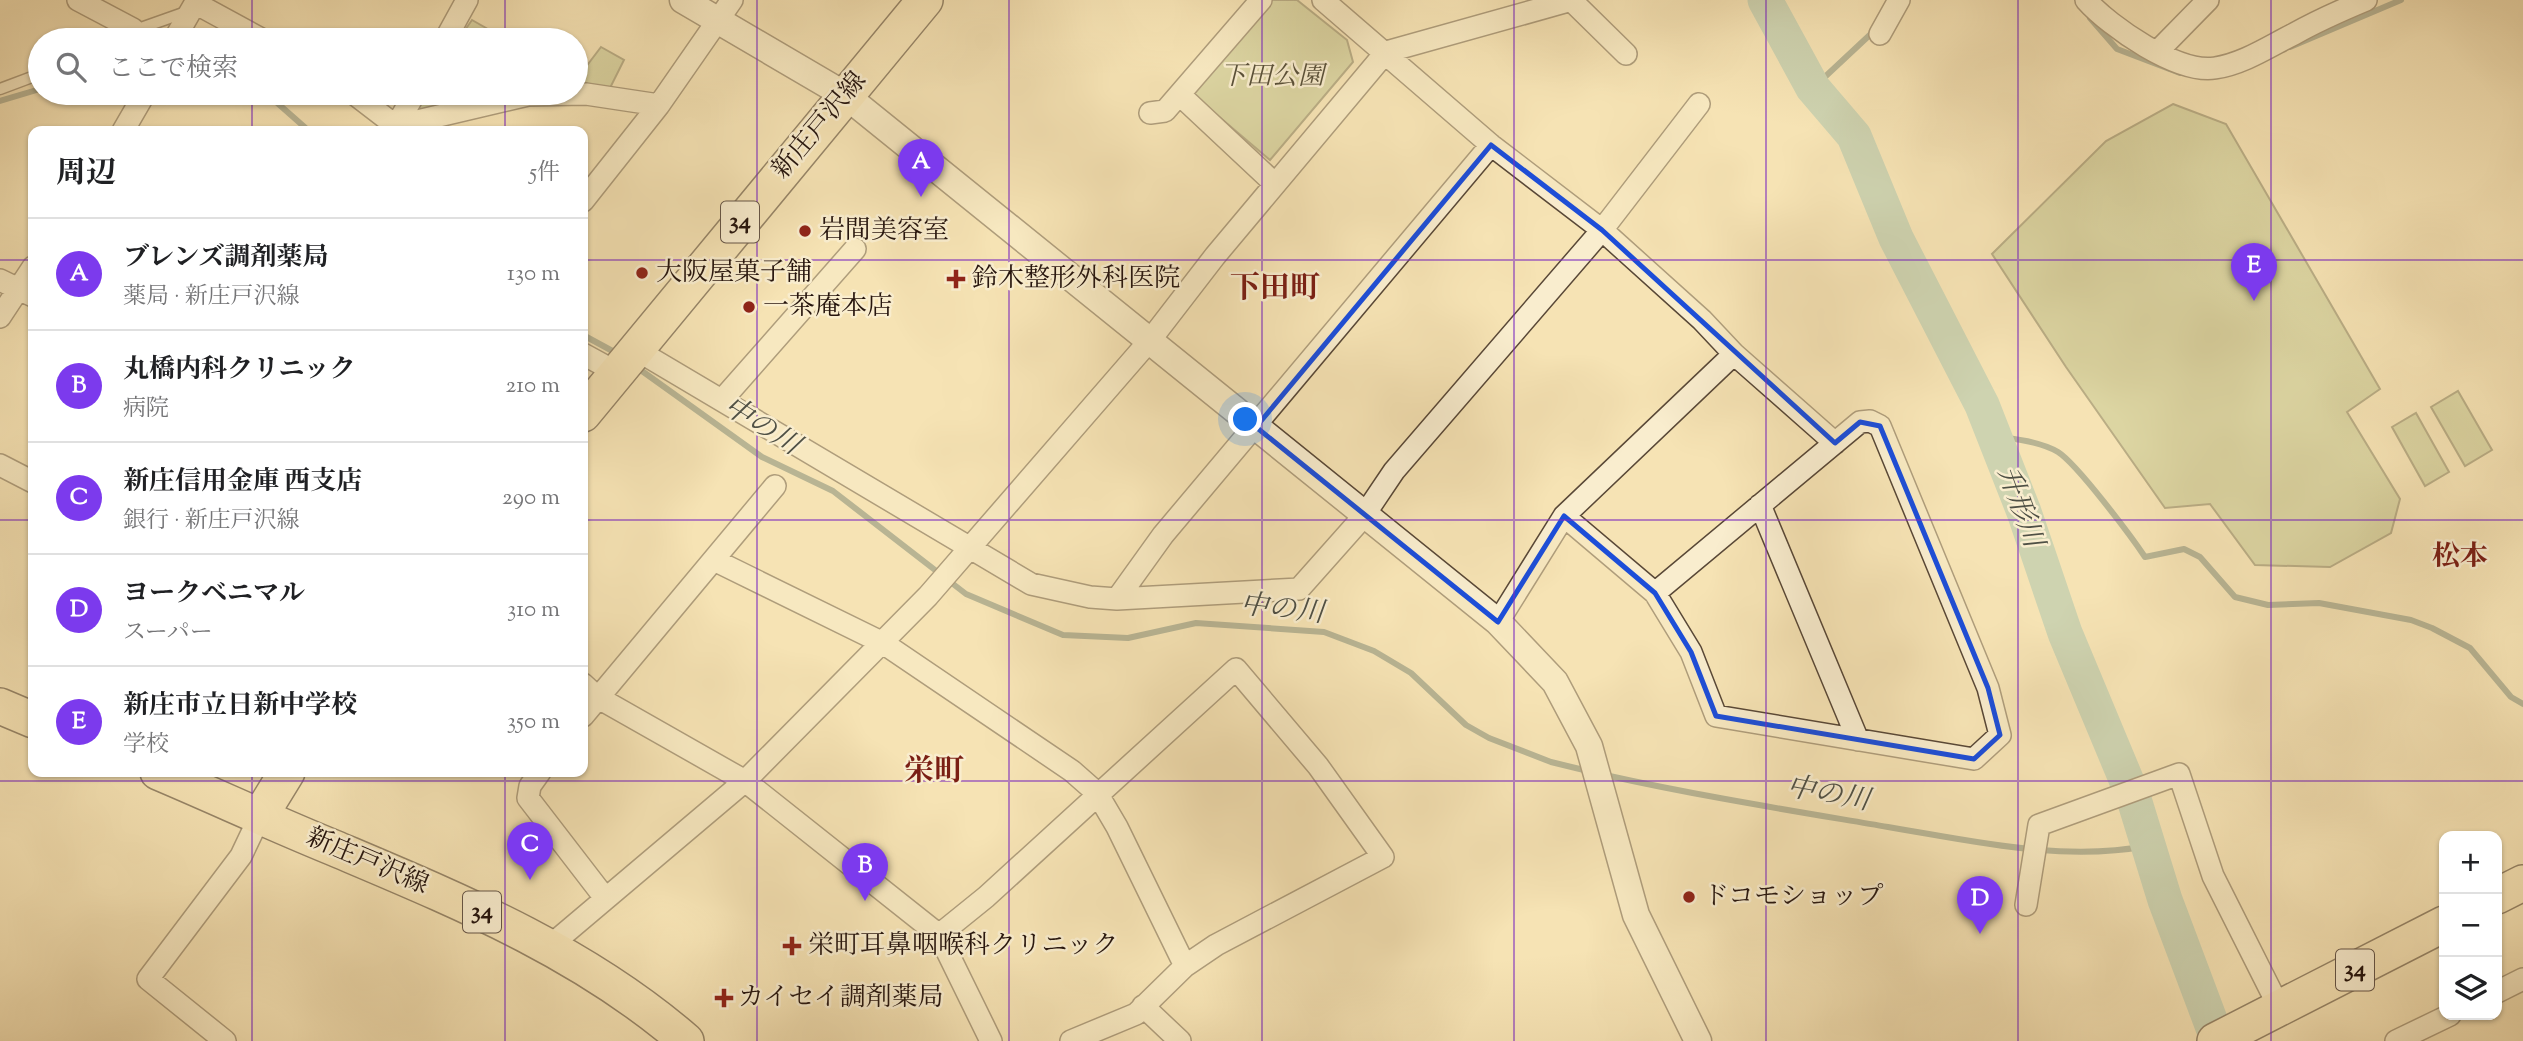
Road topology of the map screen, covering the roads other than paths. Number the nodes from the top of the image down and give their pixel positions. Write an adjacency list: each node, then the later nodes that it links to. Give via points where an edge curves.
1 (78, 0): 14 (street)
2 (467, 0): 17 (street)
3 (683, 0): 12 (street)
4 (925, 0): 25 (main road, 新庄戸沢線 / 34)
5 (1261, 0): 26 (street)
6 (1323, 0): 19 (street)
7 (1899, 0): 18 (street)
8 (2208, 0): 20 (street)
9 (2366, 0): 20 (street, via 2214,69)
10 (1572, 1): 19 (street); 21 (street)
11 (2095, 3): 20 (street, via 2123,35)
12 (724, 10): 25 (street); 32 (street)
13 (188, 15): 15 (lane); 16 (street)
14 (131, 28)
15 (137, 28)
16 (227, 28)
17 (452, 28)
18 (1880, 34)
19 (1386, 52): 36 (street); 37 (street)
20 (2157, 52)
21 (1626, 54)
22 (28, 78): 23 (lane)
23 (0, 89)
24 (588, 94): 32 (street)
25 (845, 95): 44 (street); 47 (main road, 新庄戸沢線 / 34)
26 (1180, 95): 33 (street, via 1165,111); 37 (street)
27 (1699, 104): 39 (street)
28 (138, 105): 34 (street)
29 (368, 105): 35 (street)
30 (408, 105): 35 (street)
31 (485, 105): 35 (street)
32 (659, 105): 38 (street)
33 (1150, 113)
34 (127, 126)
35 (396, 126)
36 (1491, 145): 39 (street); 50 (street)
37 (1275, 184): 44 (street)
38 (588, 195)
39 (1602, 230): 45 (street); 57 (street, via 1394,471)
40 (855, 249): 48 (street)
41 (28, 274): 42 (street)
42 (17, 288): 43 (street)
43 (0, 317)
44 (1151, 339): 50 (street); 58 (street)
45 (1734, 354): 51 (street); 56 (street)
46 (588, 355): 47 (street)
47 (626, 360): 48 (street); 49 (main road, 新庄戸沢線 / 34)
48 (722, 400): 58 (street)
49 (588, 408)
50 (1256, 427): 57 (street); 61 (street, via 1163,534)
51 (1835, 443): 55 (street); 67 (street, via 1860,422 1880,426 1988,688 2000,735 1974,759)
52 (0, 465): 53 (street)
53 (28, 479)
54 (775, 486): 59 (street)
55 (1760, 505): 60 (street); 67 (street)
56 (1564, 516): 60 (street); 62 (street)
57 (1363, 517): 61 (street, via 1299,589); 62 (street)
58 (965, 552): 61 (street, via 1031,584); 63 (street)
59 (714, 560): 63 (street); 64 (street)
60 (1655, 593): 67 (street, via 1691,652 1716,716)
61 (1117, 598)
62 (1498, 622): 92 (street, via 1555,682 1589,746 1636,915)
63 (883, 643): 71 (street); 72 (street, via 1072,771)
64 (590, 690): 71 (street)
65 (0, 706): 66 (main road)
66 (28, 718)
67 (1858, 740)
68 (170, 777): 73 (main road, 新庄戸沢線 / 34)
69 (284, 777): 73 (main road)
70 (536, 777): 76 (street, via 528,798)
71 (745, 782): 76 (street); 79 (street)
72 (1097, 793): 79 (street); 81 (street); 81 (street, via 1236,669 1318,766 1383,857)
73 (260, 816): 80 (main road, 新庄戸沢線 / 34); 87 (street, via 241,856 148,979)
74 (2523, 883): 75 (main road)
75 (2502, 894)
76 (604, 898): 80 (street)
77 (2026, 905): 85 (street, via 2038,830 2179,774 2213,876)
78 (2439, 927): 85 (main road, 34)
79 (939, 935): 89 (street)
80 (551, 945): 88 (main road, 新庄戸沢線 / 34, via 613,984)
81 (1185, 966): 84 (street)
82 (2523, 979): 83 (street)
83 (2502, 990)
84 (1143, 1006): 90 (street, via 1136,1014); 91 (street)
85 (2273, 1013): 93 (main road, 34)
86 (2440, 1020): 94 (street)
87 (225, 1041)
88 (686, 1041)
89 (991, 1041)
90 (1071, 1041)
91 (1180, 1041)
92 (1698, 1041)
93 (2215, 1041)
94 (2396, 1041)

